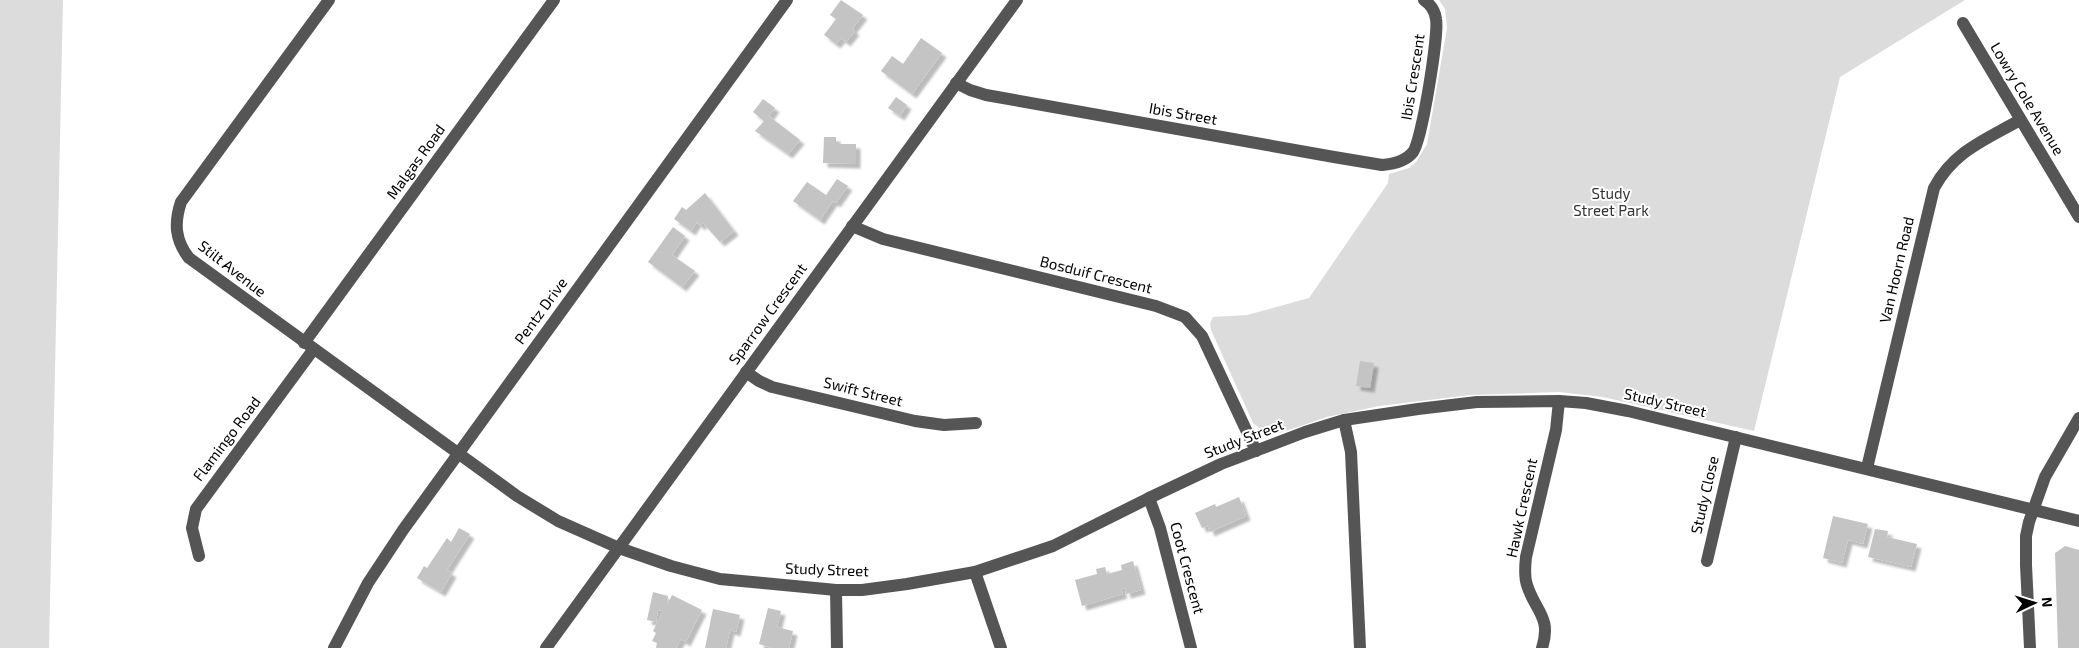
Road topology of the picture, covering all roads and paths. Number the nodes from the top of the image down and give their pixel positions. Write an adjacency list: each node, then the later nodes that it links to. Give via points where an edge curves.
1 (329, 0): 12 (street, Stilt Avenue, via 182,202 176,223 180,244 189,258)
2 (554, 0): 12 (street, Malgas Road)
3 (787, 0): 20 (street, Pentz Drive)
4 (1017, 0): 7 (street, Sparrow Crescent)
5 (1424, 0): 9 (street, Ibis Crescent, via 1433,10 1437,28 1418,143)
6 (1963, 23): 8 (street, Lowry Cole Avenue)
7 (956, 83): 9 (street, Ibis Street, via 986,95 1363,162 1382,165); 11 (street, Sparrow Crescent)
8 (2020, 120): 10 (street, Lowry Cole Avenue); 21 (street, Van Hoorn Road, via 1955,159 1943,171 1934,188)
9 (1406, 159)
10 (2079, 217)
11 (852, 226): 13 (street, Sparrow Crescent); 19 (street, Bosduif Crescent, via 883,239 1156,306 1185,317 1202,336)
12 (309, 347): 20 (street, Stilt Avenue); 26 (street, Flamingo Road, via 196,509 192,528)
13 (746, 372): 17 (street, Swift Street, via 772,386 915,421 944,425); 25 (street, Sparrow Crescent)
14 (1559, 400): 16 (street, Study Street, via 1457,404); 18 (street, Study Street, via 1628,411); 36 (street, Hawk Crescent, via 1556,430 1526,557 1529,591 1546,623)
15 (2079, 418): 23 (street, via 2046,477)
16 (1344, 420): 19 (street, Study Street); 35 (street, via 1351,452)
17 (976, 423)
18 (1736, 437): 21 (street, Study Street); 27 (street, Study Close)
19 (1256, 451): 22 (street, Study Street)
20 (458, 453): 25 (street, Study Street, via 516,496 558,521); 30 (street, Pentz Drive, via 368,583)
21 (1867, 468): 23 (street, Study Street)
22 (1149, 498): 28 (street, Study Street, via 1053,546); 34 (street, Coot Crescent, via 1160,528)
23 (2033, 510): 24 (street, Study Street); 37 (street, via 2026,536)
24 (2079, 521)
25 (619, 548): 29 (street, Study Street, via 720,579); 31 (street, Sparrow Crescent)
26 (199, 556)
27 (1707, 561)
28 (974, 572): 29 (street, Study Street, via 891,586); 33 (street)
29 (836, 590): 32 (street)
30 (334, 648)
31 (546, 648)
32 (837, 648)
33 (1001, 648)
34 (1191, 648)
35 (1360, 648)
36 (1542, 648)
37 (2030, 648)

